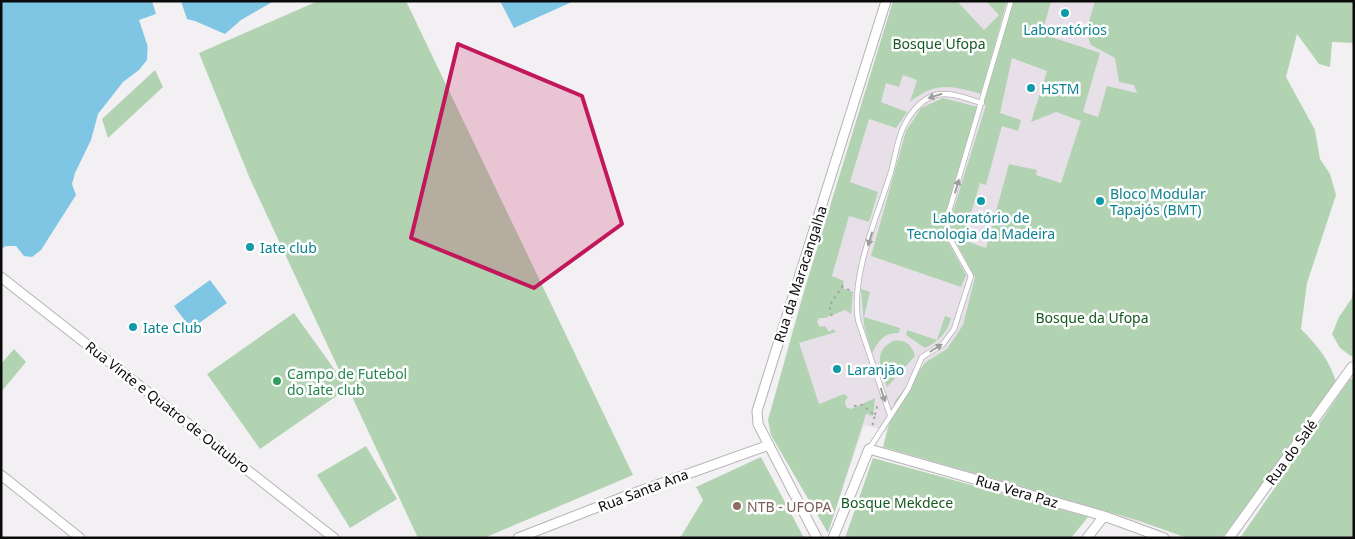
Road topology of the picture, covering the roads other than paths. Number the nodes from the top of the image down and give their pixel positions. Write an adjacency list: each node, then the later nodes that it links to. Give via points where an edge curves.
1 (886, 1): 7 (street, Rua da Maracangalha, via 759,404 756,420)
2 (1010, 1): 3 (lane)
3 (982, 103): 6 (lane, one-way to 3, via 908,389 922,357 943,344 954,329 971,276 948,235 947,218); 6 (lane, one-way to 6, via 943,94 930,97 913,110 902,129 856,292 858,320)
4 (1, 277): 12 (street, Rua Vinte e Quatro de Outubro)
5 (1352, 367): 18 (street, Rua do Salé)
6 (890, 415): 8 (lane)
7 (769, 445): 13 (street, Rua Santa Ana); 14 (street, Rua da Maracangalha)
8 (869, 449): 10 (street, Rua Vera Paz); 15 (street)
9 (1, 476): 11 (street)
10 (1104, 516): 16 (street); 17 (street, Rua Vera Paz)
11 (80, 538)
12 (334, 538)
13 (518, 538)
14 (817, 538)
15 (833, 538)
16 (1087, 538)
17 (1164, 538)
18 (1229, 538)

